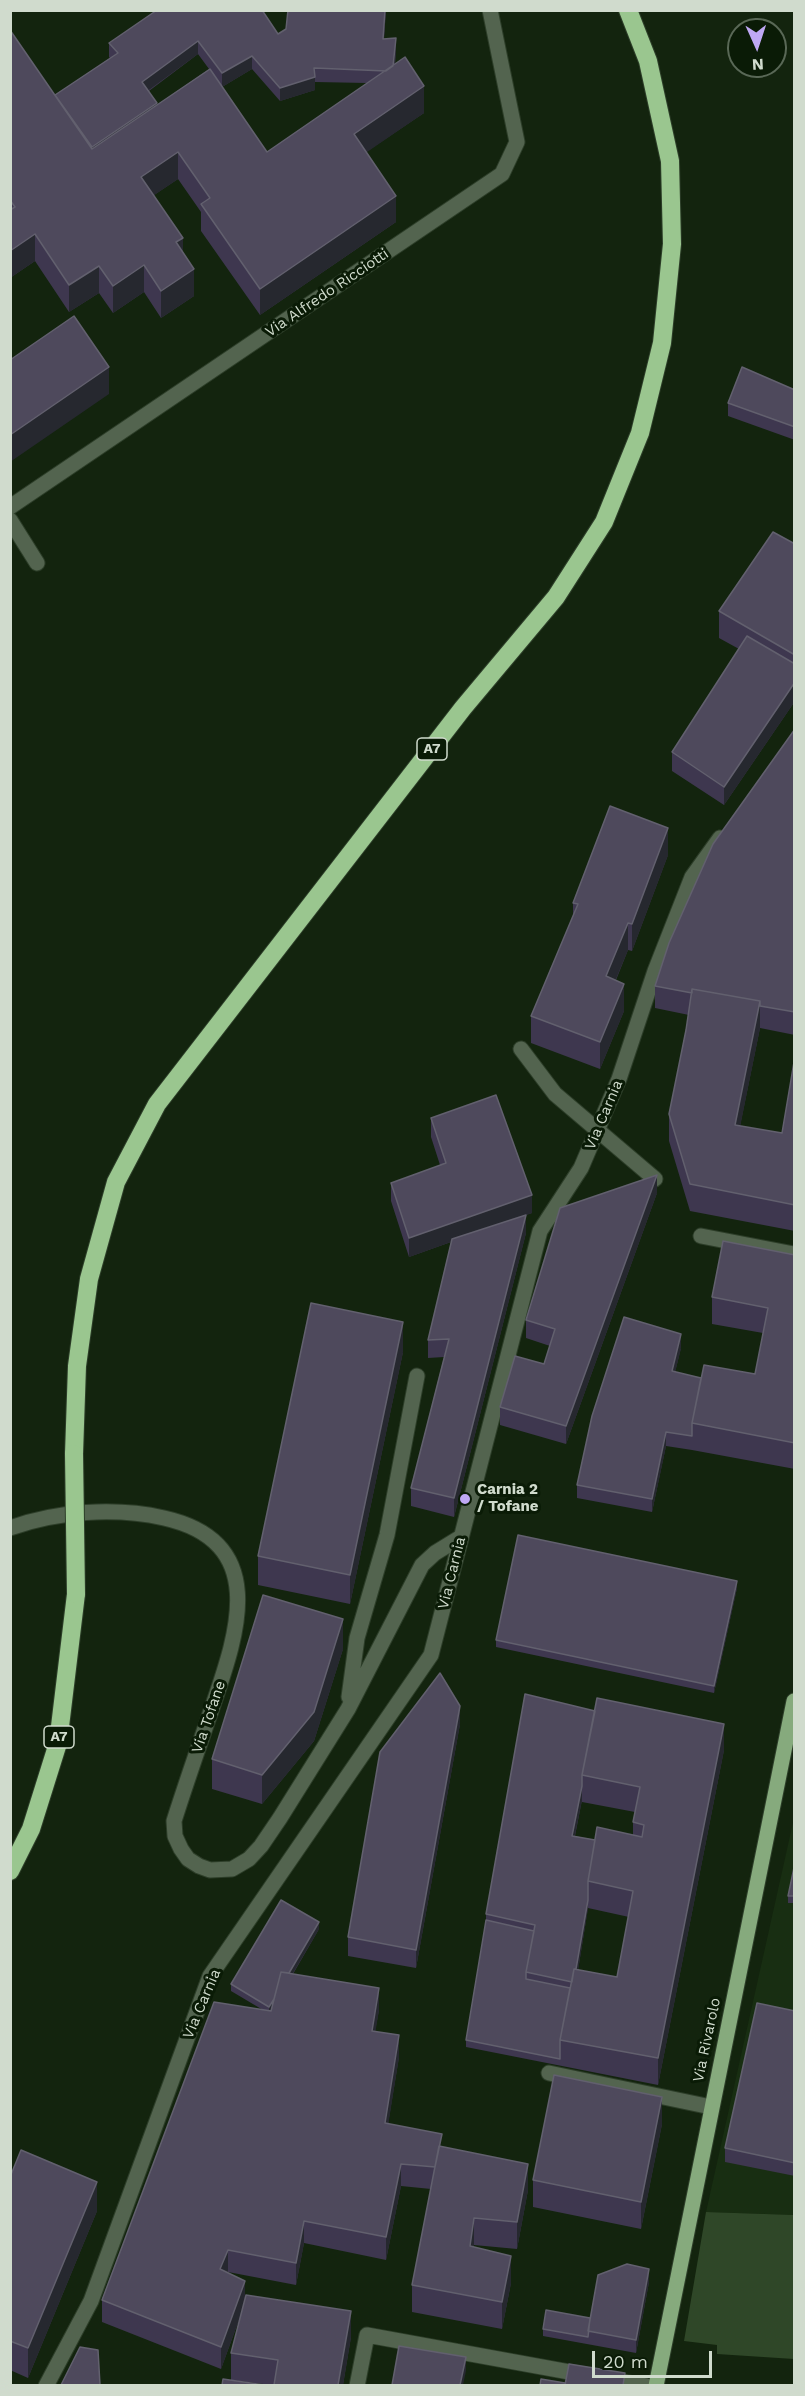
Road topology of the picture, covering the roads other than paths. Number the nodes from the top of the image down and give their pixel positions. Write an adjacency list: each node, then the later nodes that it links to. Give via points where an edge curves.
1 (490, 10): 3 (street, Via Alfredo Ricciotti, via 518,142 502,174)
2 (628, 10): 17 (highway, A7, bridge, via 648,61 670,161 672,244 662,343 640,433 604,522 556,597 463,708 157,1104 116,1182 89,1279 77,1366 76,1594 58,1743 31,1829)
3 (10, 507)
4 (10, 520): 5 (street)
5 (37, 562)
6 (726, 829): 8 (street, Via Carnia, via 692,878)
7 (521, 1049): 8 (street, via 555,1094)
8 (597, 1129): 9 (street); 14 (street, Via Carnia, via 581,1168 540,1231)
9 (655, 1179)
10 (701, 1236): 11 (street)
11 (795, 1254)
12 (417, 1376): 16 (street, Via Tofane, via 387,1535 357,1638)
13 (10, 1528): 16 (street, Via Tofane, via 62,1514 156,1516 195,1527 231,1563 239,1599 232,1649 174,1821 181,1849 199,1866 232,1869 255,1852)
14 (461, 1538): 16 (street, Via Tofane, via 422,1565); 20 (street, Via Carnia, via 431,1655 210,1976 91,2301)
15 (795, 1701): 19 (main road, Via Rivarolo)
16 (348, 1709)
17 (10, 1871)
18 (549, 2073): 19 (street)
19 (711, 2107): 23 (main road, Via Rivarolo)
20 (45, 2385)
21 (357, 2385): 22 (street, via 367,2335)
22 (646, 2385)
23 (656, 2385)

